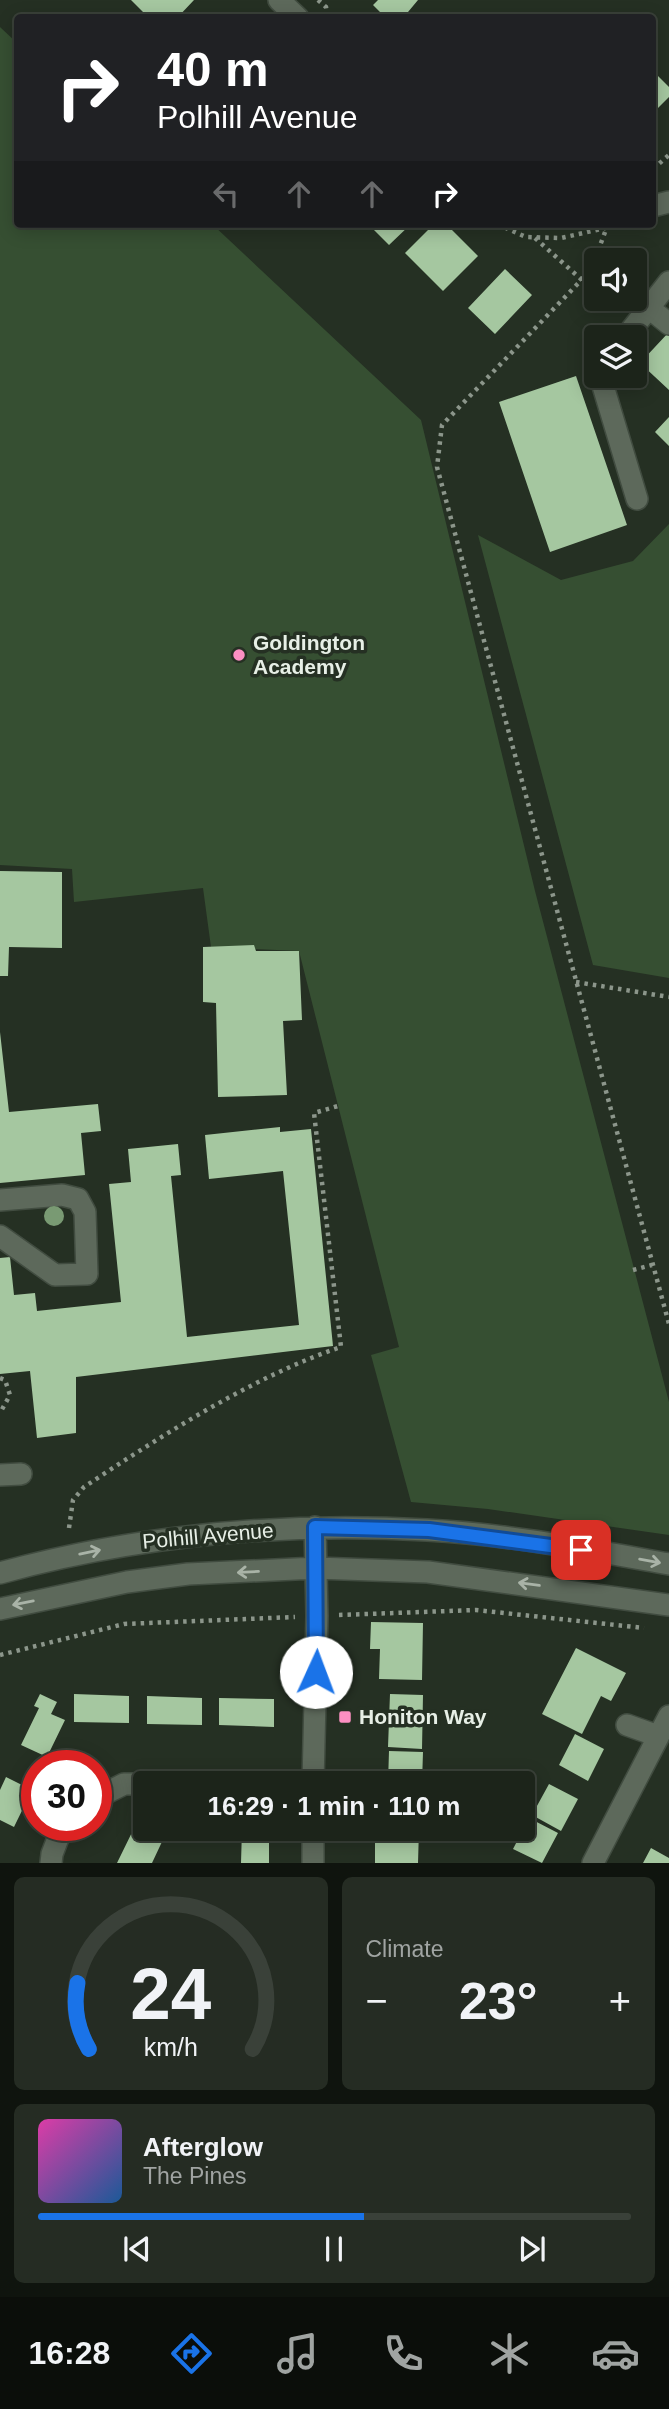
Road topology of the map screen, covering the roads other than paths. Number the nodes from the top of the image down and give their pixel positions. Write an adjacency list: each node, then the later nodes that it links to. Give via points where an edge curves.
1 (279, 0): 2 (street)
2 (301, 11)
3 (669, 282): 4 (street)
4 (649, 308): 5 (street); 6 (street)
5 (669, 324)
6 (635, 325)
7 (604, 388): 8 (street)
8 (637, 499)
9 (0, 1200): 10 (street, via 62,1195 78,1199 85,1212 87,1273 55,1275)
10 (0, 1236)
11 (315, 1527): 12 (street, Polhill Avenue, one-way to 12, via 429,1530); 13 (street); 14 (street, Polhill Avenue, one-way to 11, via 125,1544)
12 (669, 1564)
13 (316, 1569): 15 (street, Polhill Avenue, one-way to 13, via 428,1572); 16 (street, Polhill Avenue, one-way to 16, via 188,1574); 20 (street)
14 (0, 1573)
15 (669, 1605)
16 (0, 1609)
17 (669, 1716): 19 (street)
18 (627, 1724): 19 (street)
19 (658, 1736): 27 (street)
20 (313, 1771)
21 (133, 1784): 22 (street)
22 (112, 1790)
23 (57, 1841): 25 (street)
24 (313, 1841): 26 (street)
25 (51, 1863)
26 (313, 1863)
27 (593, 1863)

